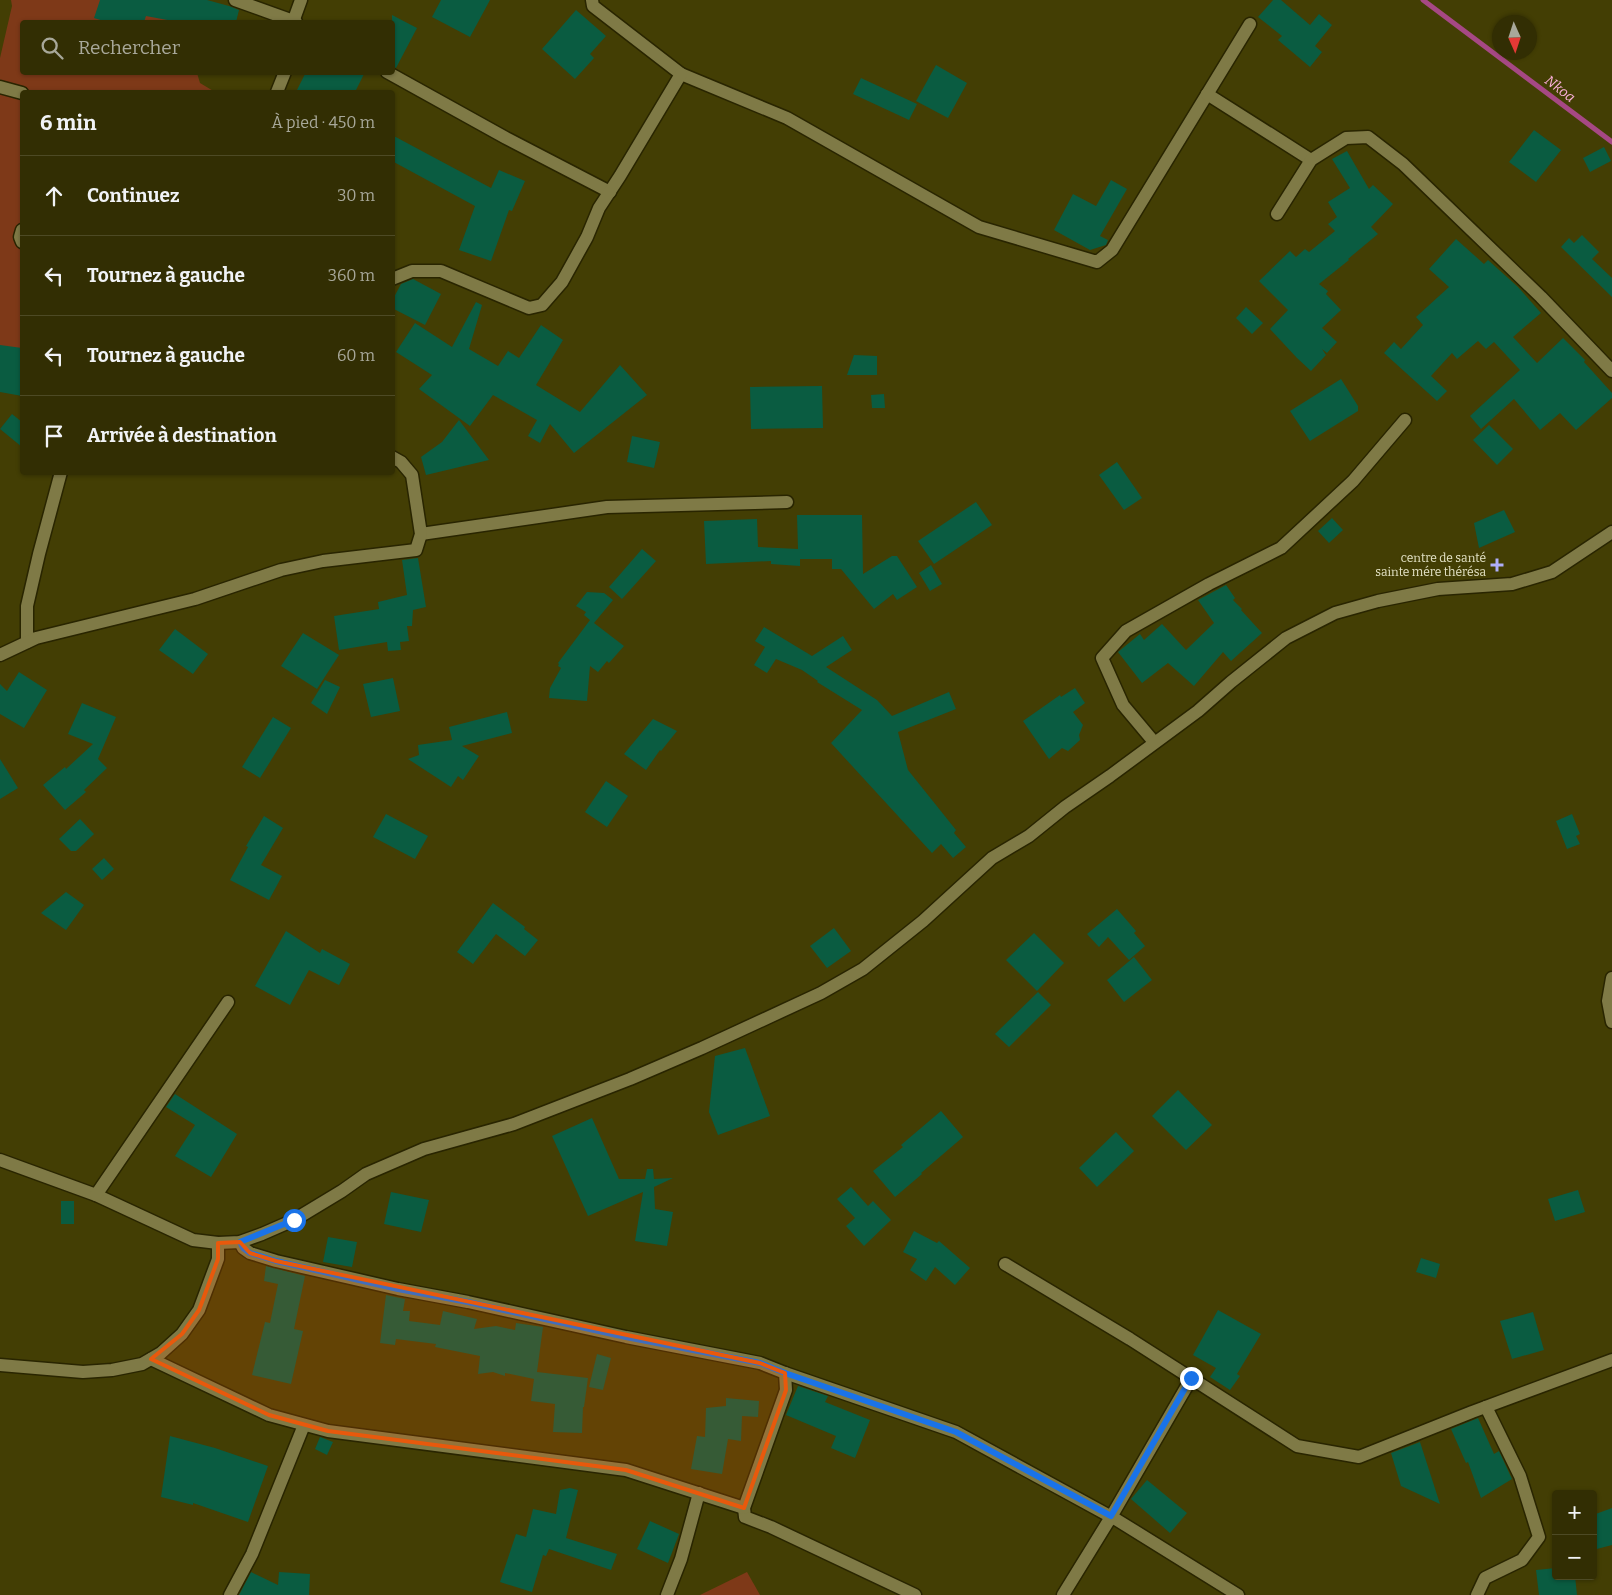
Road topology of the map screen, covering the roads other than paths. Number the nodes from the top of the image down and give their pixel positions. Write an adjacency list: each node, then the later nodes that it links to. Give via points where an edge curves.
1 (235, 0): 4 (street)
2 (301, 0): 5 (street)
3 (592, 0): 7 (street, via 593,6)
4 (289, 20)
5 (295, 20)
6 (1250, 24): 13 (street)
7 (681, 74): 13 (street, via 787,118 979,227 1098,262 1112,250); 15 (street)
8 (284, 75): 11 (street)
9 (392, 75): 15 (street)
10 (0, 87): 12 (street)
11 (278, 90)
12 (20, 92)
13 (1207, 94): 14 (street)
14 (1311, 160): 16 (street); 18 (street, via 1346,138 1368,136 1444,203)
15 (610, 192): 17 (street, via 562,282 542,305 529,308 441,271 412,271)
16 (1277, 214)
17 (395, 278)
18 (1612, 371)
19 (1405, 420): 27 (street, via 1353,482 1281,548 1126,631 1102,658 1123,705)
20 (395, 459): 24 (street, via 412,475)
21 (60, 475): 25 (street, via 26,606)
22 (787, 502): 24 (street, via 607,507)
23 (1612, 532): 27 (street, via 1552,572 1512,584 1438,589 1335,613 1286,638 1198,711)
24 (421, 534): 25 (street, via 416,550 323,561 281,570 195,599)
25 (27, 642): 26 (street)
26 (0, 655)
27 (1154, 742): 33 (street, via 1029,836 992,858 922,921 863,968 820,993 702,1048 575,1101 514,1124 424,1149 366,1174 294,1220)
28 (1612, 978): 30 (street, via 1608,1001)
29 (228, 1002): 32 (street)
30 (1612, 1022)
31 (0, 1160): 32 (street)
32 (96, 1195): 34 (street, via 193,1240)
33 (240, 1242): 34 (street); 39 (street, via 250,1253 276,1261 760,1363)
34 (218, 1243): 36 (street, via 218,1259 200,1310 182,1334)
35 (1005, 1264): 40 (street)
36 (151, 1359): 38 (street, via 112,1370 83,1372); 42 (street, via 269,1416)
37 (1612, 1360): 41 (street)
38 (0, 1365)
39 (785, 1373): 44 (street, via 786,1390); 45 (street, via 956,1432)
40 (1191, 1378): 41 (street, via 1297,1446 1359,1457); 45 (street)
41 (1486, 1407): 51 (street, via 1520,1476 1539,1537 1522,1560 1485,1578)
42 (304, 1425): 43 (street, via 328,1432 626,1470); 46 (street, via 252,1554)
43 (699, 1493): 44 (street); 47 (street, via 681,1559)
44 (744, 1508): 48 (street, via 745,1518)
45 (1111, 1516): 49 (street); 50 (street)
46 (230, 1595)
47 (667, 1595)
48 (915, 1595)
49 (1063, 1595)
50 (1238, 1595)
51 (1477, 1595)

